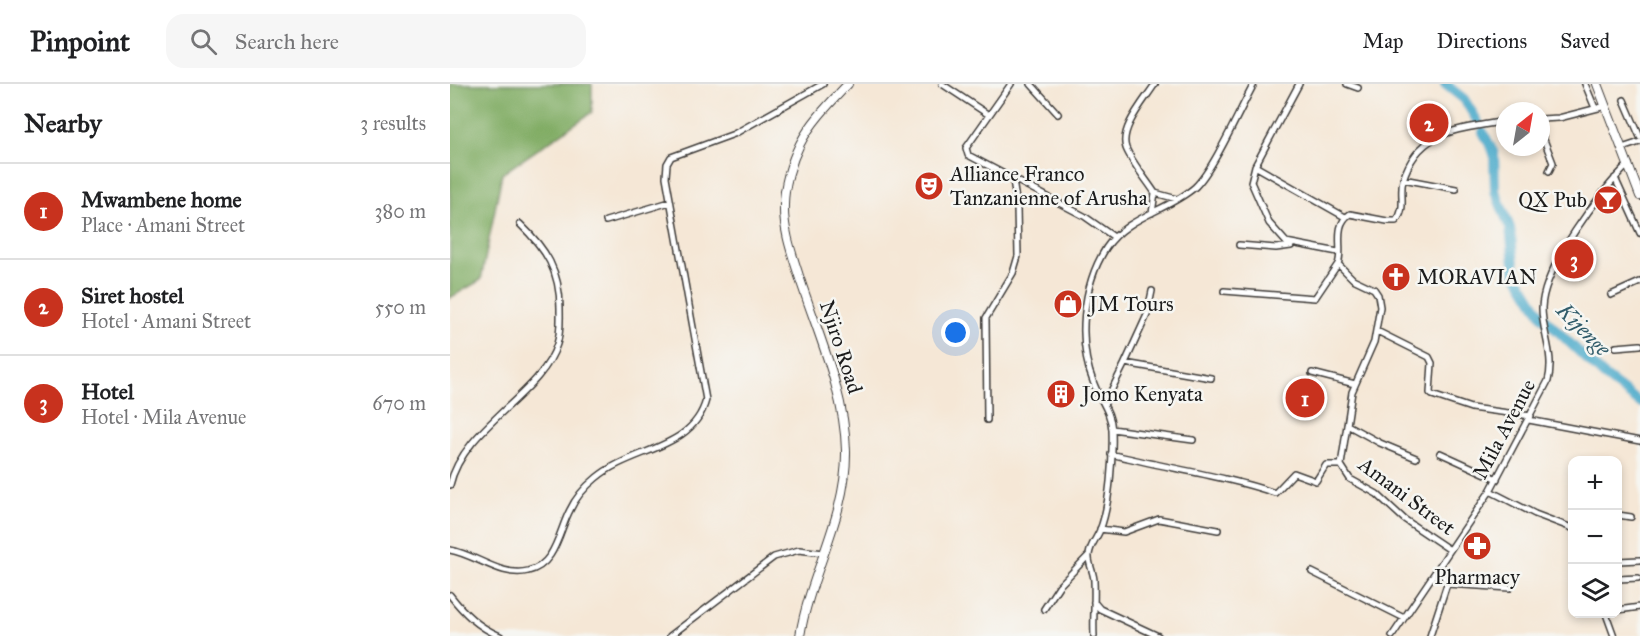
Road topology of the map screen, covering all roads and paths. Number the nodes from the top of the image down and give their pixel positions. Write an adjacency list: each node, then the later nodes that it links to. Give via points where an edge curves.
1 (823, 84): 34 (street, via 734,134 671,157 666,177)
2 (848, 84): 77 (street, Njiro Road, via 800,143 783,207 792,253 842,408 845,476)
3 (942, 84): 17 (street)
4 (1011, 84): 17 (street)
5 (1031, 84): 16 (street)
6 (1155, 84): 31 (street, via 1125,138 1126,148)
7 (1254, 84): 33 (street, via 1205,176)
8 (1299, 84): 25 (street)
9 (1347, 84): 12 (street)
10 (1585, 84): 15 (street)
11 (1597, 84): 14 (street)
12 (1358, 88)
13 (1624, 100): 20 (street)
14 (1606, 106): 15 (street); 22 (street)
15 (1595, 108): 18 (street)
16 (1058, 114)
17 (989, 115): 29 (street, via 965,151 971,159)
18 (1550, 118)
19 (1496, 123): 28 (street, via 1432,138)
20 (1640, 137)
21 (1640, 142): 22 (street)
22 (1622, 148): 24 (street)
23 (1550, 155): 26 (street, via 1553,163)
24 (1629, 164): 27 (street, Mila Avenue); 32 (street)
25 (1255, 166): 36 (street); 42 (street, via 1251,182 1256,200 1269,223 1286,242)
26 (1549, 171)
27 (1615, 178): 39 (street); 57 (street, Mila Avenue, via 1561,254 1546,288 1542,316 1550,373)
28 (1403, 179): 30 (street); 36 (street, via 1403,211 1396,221 1350,213)
29 (1012, 180): 40 (street, via 1084,216); 58 (street, via 1018,256 1013,273 986,318)
30 (1456, 189)
31 (1155, 192): 33 (street); 35 (street)
32 (1640, 196)
33 (1177, 199): 35 (street)
34 (670, 202): 37 (street); 75 (street, via 702,369 706,400 703,414 695,426 669,443 604,471 592,481 569,510 554,550 540,566 528,572 509,570)
35 (1152, 213): 40 (street)
36 (1345, 217): 43 (street)
37 (606, 221)
38 (520, 224): 68 (street, via 550,257 558,277 557,345 532,382 468,449)
39 (1640, 233)
40 (1114, 237): 56 (street, via 1104,250 1095,275 1084,323 1093,382)
41 (1239, 245): 42 (street)
42 (1294, 245): 43 (street)
43 (1338, 252): 44 (street)
44 (1338, 264): 47 (street, via 1315,298); 49 (street, Amani Street, via 1353,279 1374,289 1378,296)
45 (1640, 282): 48 (street)
46 (1152, 291): 52 (street, via 1147,315)
47 (1224, 291)
48 (1611, 295)
49 (1377, 331): 55 (street, Amani Street); 57 (street, via 1429,357 1432,395 1471,408)
50 (1640, 345): 51 (street)
51 (1616, 346)
52 (1125, 363): 54 (street); 56 (street)
53 (1312, 373): 55 (street)
54 (1211, 378)
55 (1355, 384): 59 (street, Amani Street)
56 (1105, 403): 60 (street)
57 (1530, 418): 62 (street); 67 (street, Mila Avenue)
58 (987, 420)
59 (1349, 426): 65 (street); 66 (street, Amani Street)
60 (1112, 429): 61 (street); 64 (street)
61 (1193, 440)
62 (1640, 441)
63 (1440, 453): 67 (street)
64 (1111, 454): 66 (street, via 1245,482 1275,493 1294,473 1316,481 1326,465); 73 (street)
65 (1416, 458)
66 (1341, 465): 76 (street, Amani Street, via 1350,479 1377,494 1404,519)
67 (1497, 479): 69 (street, Mila Avenue)
68 (450, 484)
69 (1490, 491): 72 (street); 76 (street, Mila Avenue)
70 (1622, 516): 71 (street)
71 (1631, 517)
72 (1568, 527)
73 (1100, 529): 74 (street, via 1124,532 1162,519); 78 (street)
74 (1218, 530)
75 (450, 550)
76 (1450, 550): 81 (street, Mila Avenue)
77 (824, 553): 95 (street, via 799,550 774,557); 96 (street, Njiro Road, via 811,586)
78 (1089, 555): 88 (street); 90 (street, via 1059,585)
79 (1640, 560): 80 (street)
80 (1622, 561)
81 (1440, 567): 85 (street); 92 (street, Mila Avenue)
82 (1312, 572): 92 (street)
83 (1638, 578): 84 (street)
84 (1622, 579)
85 (1447, 584): 86 (street); 100 (street)
86 (1510, 588)
87 (450, 595): 94 (street, via 464,613 485,630)
88 (1093, 601): 97 (street); 98 (street, via 1100,609)
89 (1640, 607): 91 (street)
90 (1044, 609)
91 (1622, 609)
92 (1404, 618): 99 (street, Mila Avenue)
93 (1607, 618): 101 (street)
94 (500, 636)
95 (670, 636)
96 (800, 636)
97 (1094, 636)
98 (1158, 636)
99 (1392, 636)
100 (1430, 636)
101 (1614, 636)

